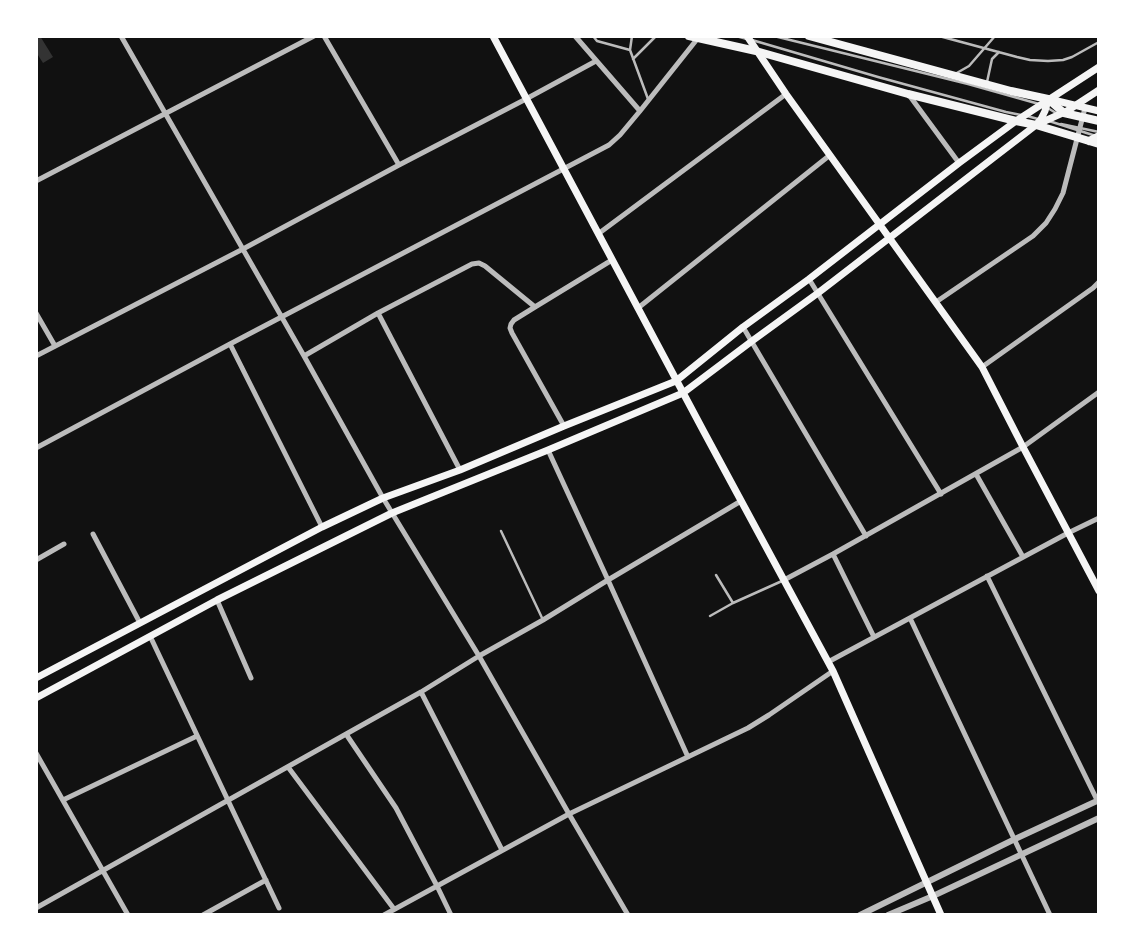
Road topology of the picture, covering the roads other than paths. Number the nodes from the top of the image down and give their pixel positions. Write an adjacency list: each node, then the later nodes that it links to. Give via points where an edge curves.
1 (121, 36): 37 (street)
2 (314, 36): 37 (street)
3 (324, 36): 47 (street)
4 (493, 36): 30 (main road)
5 (575, 36): 23 (street)
6 (593, 36): 19 (lane)
7 (632, 36): 19 (lane)
8 (656, 36): 22 (lane)
9 (689, 36): 15 (main road)
10 (736, 36): 16 (lane)
11 (774, 36): 32 (lane)
12 (809, 36): 25 (main road)
13 (938, 36): 18 (lane)
14 (995, 36): 18 (lane)
15 (698, 38): 20 (main road); 31 (street)
16 (747, 38): 20 (main road); 38 (lane, via 878,77)
17 (1099, 42): 21 (lane, via 1056,62 1030,60)
18 (984, 48): 21 (lane); 25 (lane, via 969,66)
19 (630, 50): 22 (lane)
20 (756, 51): 28 (main road); 29 (main road)
21 (999, 52): 26 (lane, via 992,59)
22 (633, 59): 31 (lane)
23 (596, 61): 30 (street); 34 (street)
24 (1099, 67): 32 (main road)
25 (953, 75): 26 (main road)
26 (986, 84): 32 (main road)
27 (1099, 90): 33 (main road)
28 (786, 94): 45 (main road); 51 (street)
29 (908, 94): 40 (main road); 46 (street)
30 (526, 100): 47 (street); 48 (main road)
31 (649, 100): 34 (street)
32 (1045, 104): 33 (main road); 36 (main road); 38 (main road); 42 (main road)
33 (1076, 105): 36 (main road); 39 (main road)
34 (640, 111): 48 (street, via 609,145)
35 (1099, 111): 39 (main road)
36 (1063, 112): 39 (main road); 42 (main road)
37 (166, 114): 49 (street); 53 (street)
38 (1026, 115): 40 (main road); 42 (lane)
39 (1083, 115): 41 (main road); 43 (street)
40 (1016, 121): 42 (main road); 46 (main road)
41 (1099, 121)
42 (1042, 122): 43 (main road); 43 (lane); 52 (main road)
43 (1079, 132): 44 (lane); 44 (main road, via 1089,141); 58 (street, via 1062,193 1046,223 1033,236)
44 (1099, 137)
45 (830, 155): 50 (main road); 60 (street)
46 (958, 164): 50 (main road)
47 (399, 165): 53 (street)
48 (563, 168): 51 (main road); 63 (street)
49 (36, 180)
50 (879, 224): 52 (main road); 55 (main road)
51 (598, 234): 54 (main road)
52 (889, 238): 57 (main road); 58 (main road)
53 (243, 249): 63 (street); 67 (street)
54 (612, 260): 59 (street); 60 (main road)
55 (809, 279): 57 (street); 64 (main road)
56 (1099, 282): 70 (street)
57 (818, 293): 65 (main road); 80 (street)
58 (936, 302): 70 (main road)
59 (535, 307): 62 (street, via 479,263); 74 (street, via 514,320 510,328)
60 (638, 308): 71 (main road)
61 (36, 313): 67 (street)
62 (378, 313): 69 (street); 78 (street)
63 (282, 317): 66 (street); 69 (street)
64 (743, 328): 65 (street); 71 (main road)
65 (752, 341): 73 (main road); 89 (street)
66 (230, 344): 76 (street); 85 (street)
67 (55, 346): 68 (street)
68 (36, 356)
69 (304, 356): 81 (street)
70 (982, 367): 75 (main road)
71 (676, 381): 73 (main road); 74 (main road)
72 (1099, 392): 75 (street)
73 (684, 393): 77 (main road); 82 (main road)
74 (564, 426): 78 (main road)
75 (1023, 447): 79 (street); 87 (main road)
76 (36, 448)
77 (548, 450): 83 (main road); 96 (street)
78 (460, 470): 81 (main road)
79 (976, 474): 80 (street); 92 (street)
80 (941, 494): 89 (street)
81 (384, 498): 83 (street); 85 (main road)
82 (741, 501): 96 (street); 97 (main road)
83 (392, 513): 99 (main road); 107 (street)
84 (1099, 518): 87 (street)
85 (322, 527): 104 (main road)
86 (501, 531): 103 (lane)
87 (1068, 533): 92 (street); 98 (main road)
88 (93, 534): 104 (street)
89 (866, 536): 91 (street)
90 (64, 544): 93 (street)
91 (833, 554): 97 (street); 106 (street)
92 (1022, 557): 95 (street)
93 (36, 560)
94 (716, 576): 100 (lane)
95 (987, 576): 102 (street); 121 (street)
96 (608, 580): 103 (street); 117 (street)
97 (784, 580): 100 (lane); 108 (main road)
98 (1099, 591)
99 (217, 600): 105 (main road); 111 (street)
100 (733, 604): 101 (lane)
101 (710, 616)
102 (910, 618): 106 (street); 124 (street)
103 (543, 620): 107 (street)
104 (140, 623): 110 (main road)
105 (150, 636): 113 (main road); 115 (street)
106 (874, 637): 108 (street)
107 (479, 656): 112 (street); 122 (street)
108 (828, 662): 109 (main road)
109 (833, 671): 117 (street, via 748,728); 129 (main road)
110 (36, 678)
111 (251, 678)
112 (421, 692): 114 (street); 125 (street)
113 (36, 698)
114 (346, 734): 118 (street); 130 (street, via 396,808)
115 (197, 736): 119 (street); 120 (street)
116 (36, 753): 119 (street)
117 (688, 757): 122 (street)
118 (288, 767): 120 (street); 134 (street)
119 (63, 800): 127 (street)
120 (229, 801): 127 (street); 128 (street)
121 (1098, 801): 124 (street)
122 (569, 814): 125 (street); 140 (street)
123 (1099, 818): 126 (street)
124 (1014, 839): 126 (street); 129 (street)
125 (502, 850): 130 (street)
126 (1022, 855): 131 (street); 143 (street)
127 (103, 871): 132 (street); 136 (street)
128 (266, 880): 133 (street); 137 (street)
129 (927, 883): 131 (main road); 141 (street)
130 (437, 886): 134 (street); 139 (street)
131 (933, 896): 135 (street); 142 (main road)
132 (36, 908)
133 (279, 908)
134 (394, 909): 138 (street)
135 (893, 914)
136 (128, 915)
137 (203, 915)
138 (384, 915)
139 (451, 915)
140 (628, 915)
141 (860, 915)
142 (942, 915)
143 (1050, 915)

